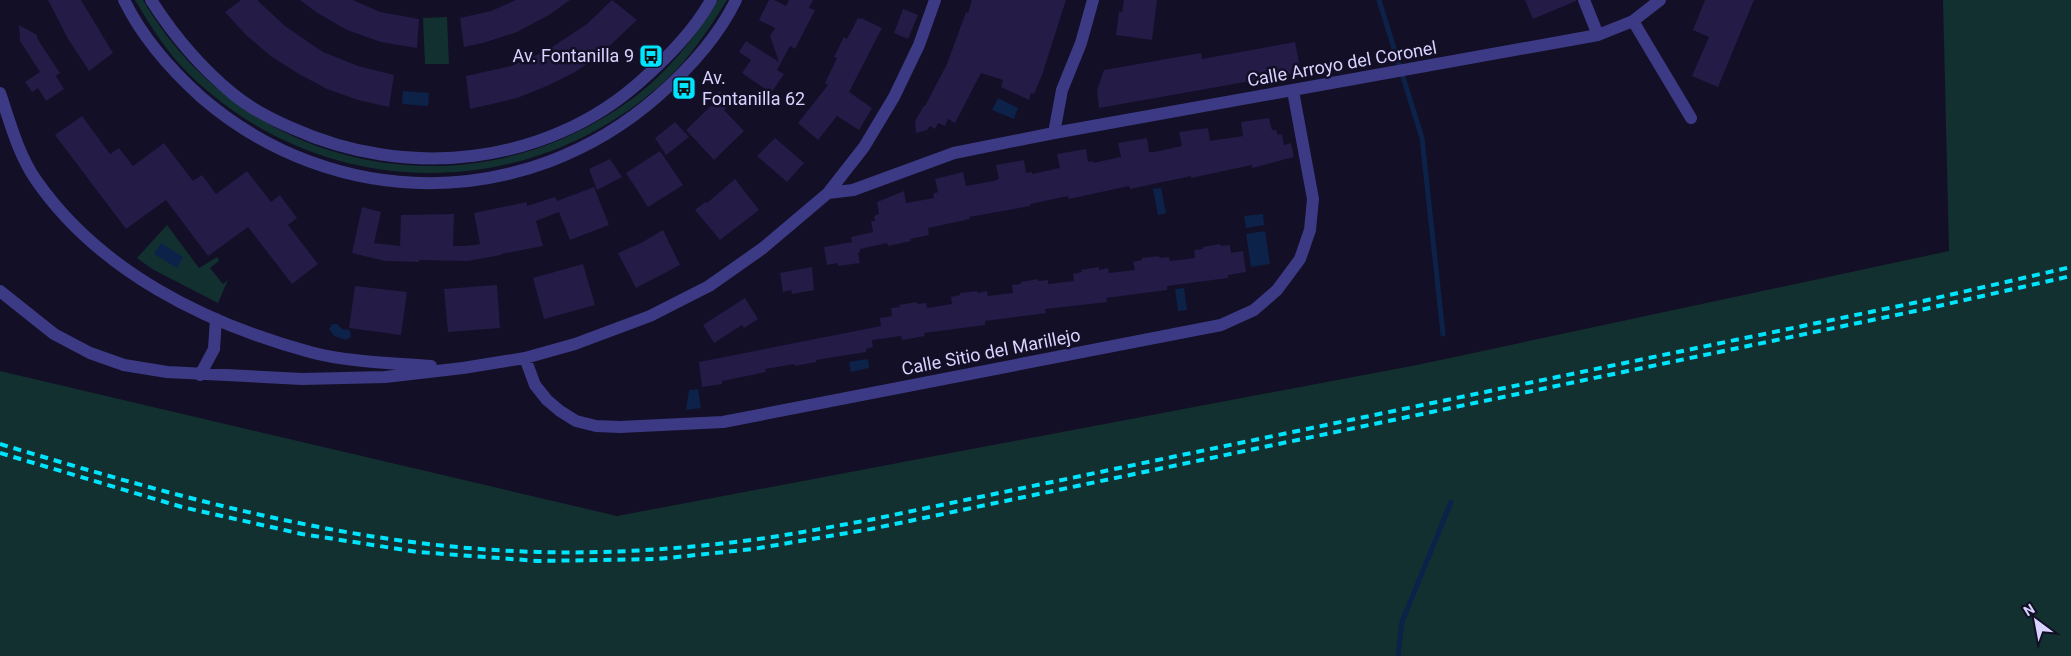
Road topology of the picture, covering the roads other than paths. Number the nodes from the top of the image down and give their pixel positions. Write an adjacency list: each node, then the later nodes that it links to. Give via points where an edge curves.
1 (124, 0): 4 (street, via 150,42 182,80 220,113 261,140 306,161 354,175 408,183 463,182 517,173 568,155 600,139 640,112 700,56)
2 (152, 0): 3 (street, via 169,28 199,64 234,95 273,120 315,139 360,152 418,160 478,156 535,143 589,118 626,95 660,65 683,41)
3 (711, 0)
4 (736, 0)
5 (935, 0): 15 (street, via 919,45 894,97 864,147)
6 (1093, 0): 14 (street, via 1081,43 1062,90)
7 (1584, 0): 10 (street)
8 (1660, 0): 9 (street, Calle Arroyo del Coronel)
9 (1633, 21): 10 (street, Calle Arroyo del Coronel); 13 (street)
10 (1598, 35): 11 (street, Calle Arroyo del Coronel)
11 (1293, 92): 14 (street, Calle Arroyo del Coronel); 18 (street, Calle Sitio del Marillejo, via 1313,199 1310,230 1300,258 1277,290 1254,310 1221,325 723,422 639,426 596,426 576,421 547,400 535,385)
12 (0, 93): 17 (street, via 16,142 35,179 65,216 120,264 182,304)
13 (1691, 118)
14 (1054, 133): 15 (street, Calle Arroyo del Coronel, via 954,153 853,190)
15 (828, 193): 18 (street, via 763,248 709,286 650,316 575,344)
16 (0, 291): 20 (street, via 54,334 90,353 124,365)
17 (216, 319): 19 (street, via 312,352 381,363); 20 (street, via 214,349)
18 (525, 358): 19 (street)
19 (463, 368): 20 (street, via 385,377 302,379)
20 (200, 375)

